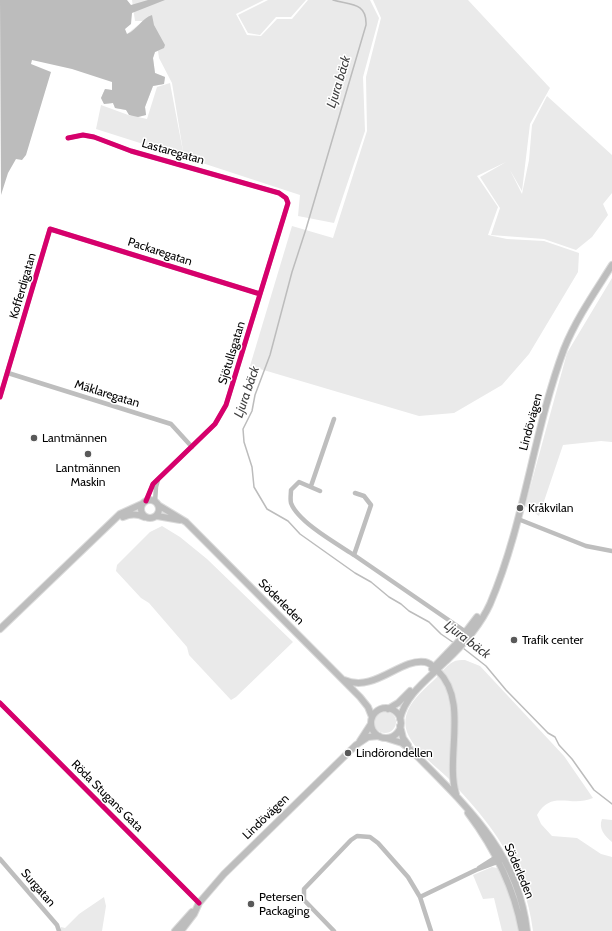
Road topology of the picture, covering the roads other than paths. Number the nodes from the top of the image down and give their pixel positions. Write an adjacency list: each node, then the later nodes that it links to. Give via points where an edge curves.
1 (68, 138): 2 (street, Lastaregatan, via 83,135)
2 (274, 191): 5 (street, Sjötullsgatan, via 286,198 288,203)
3 (53, 230): 5 (street, Packaregatan); 6 (street, Kofferdigatan, via 50,229)
4 (612, 265): 18 (main road, Lindövägen, via 564,348 552,384)
5 (260, 294): 9 (street, Sjötullsgatan, via 226,405 215,424)
6 (8, 373): 7 (street, Kofferdigatan); 9 (street, Mäklaregatan, via 171,424)
7 (0, 397)
8 (334, 419): 11 (street)
9 (192, 447): 10 (street, Sjötullsgatan)
10 (159, 479): 14 (street, Sjötullsgatan, via 153,484); 15 (street, via 156,487)
11 (311, 486): 12 (street); 22 (street, via 299,482 291,490 291,502 295,510 308,523)
12 (320, 491)
13 (355, 493): 22 (street, via 364,496 371,505)
14 (144, 502): 15 (main road); 17 (main road, via 141,512); 19 (main road, via 120,514)
15 (157, 503): 16 (main road); 20 (main road, Söderleden)
16 (157, 516): 17 (main road, via 151,519); 20 (main road)
17 (144, 517): 19 (main road, via 129,514)
18 (518, 519): 21 (street, via 586,546); 23 (main road, Lindövägen, via 508,556)
19 (114, 521): 24 (main road)
20 (186, 522): 28 (main road, Söderleden)
21 (612, 551)
22 (354, 556): 25 (street)
23 (492, 594): 25 (main road, Lindövägen); 26 (main road, Lindövägen, via 487,609)
24 (0, 628)
25 (466, 632): 26 (main road, Lindövägen)
26 (459, 645): 27 (main road, Lindövägen)
27 (436, 669): 28 (main road, via 423,662 414,663 369,681 357,683); 31 (main road, Lindövägen, via 398,703); 33 (main road, Lindövägen, via 403,705); 40 (main road, via 446,680 451,695)
28 (343, 679): 29 (main road, Söderleden)
29 (360, 697): 31 (main road, Söderleden, via 376,707); 32 (main road, Söderleden)
30 (0, 703): 44 (street, Röda Stugans Gata)
31 (385, 709): 32 (main road, via 376,712); 33 (main road, via 395,712)
32 (372, 717): 34 (main road)
33 (400, 722): 36 (main road, via 396,734); 38 (main road, Söderleden, via 403,738)
34 (371, 724): 35 (main road); 37 (main road, Lindövägen)
35 (379, 736): 36 (main road); 37 (main road, Lindövägen, via 368,737)
36 (386, 738): 38 (main road, Söderleden, via 402,743)
37 (356, 745): 44 (main road, Lindövägen, via 234,863)
38 (411, 750): 39 (main road, Söderleden)
39 (449, 788): 40 (main road, Söderleden); 41 (main road, Söderleden)
40 (456, 795): 41 (main road, Söderleden, via 484,826)
41 (500, 858): 43 (street); 50 (main road, Söderleden, via 519,913); 51 (main road, Söderleden, via 518,890)
42 (0, 859): 45 (street, Surgatan, via 57,925)
43 (420, 897): 48 (street, via 408,877 378,843 370,837 357,836 304,888 304,900); 49 (street)
44 (198, 906): 46 (main road, Lindövägen); 47 (main road, Lindövägen)
45 (59, 931)
46 (175, 931)
47 (181, 931)
48 (334, 931)
49 (431, 931)
50 (522, 931)
51 (527, 931)

